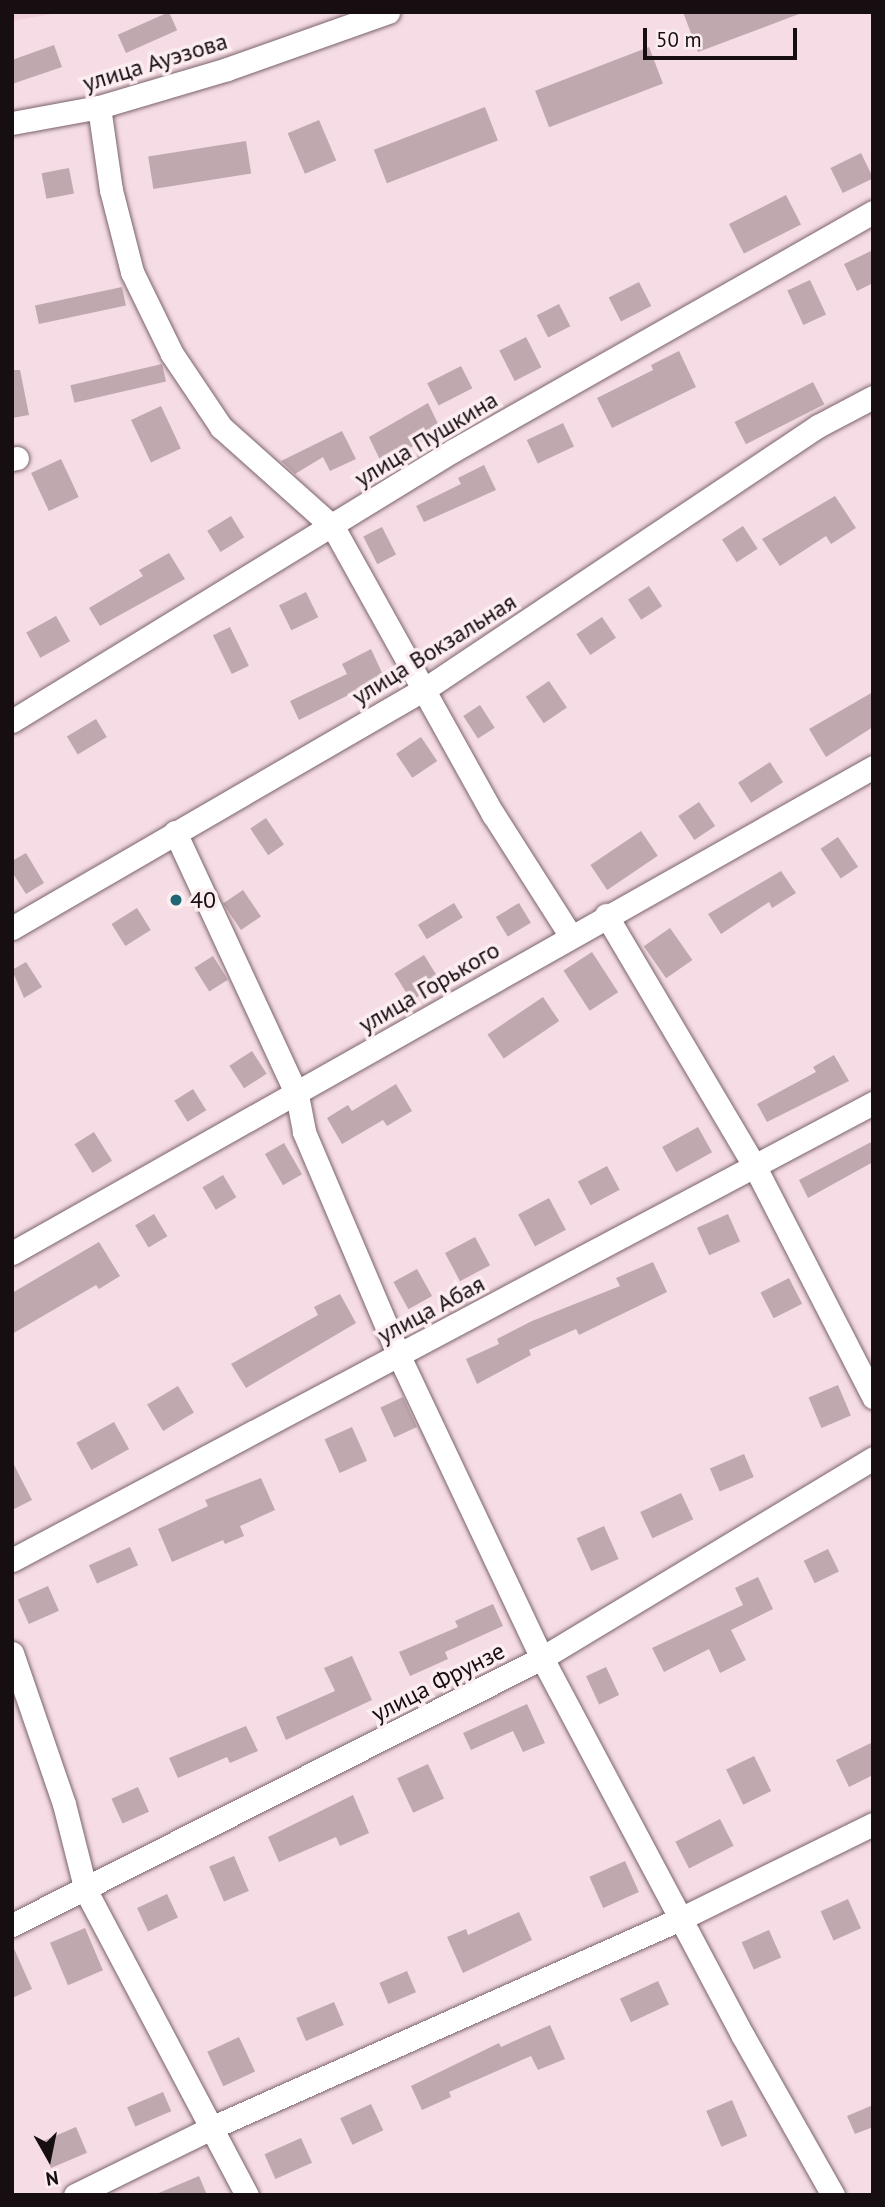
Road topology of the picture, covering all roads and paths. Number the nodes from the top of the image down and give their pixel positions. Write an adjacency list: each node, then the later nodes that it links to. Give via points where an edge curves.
1 (388, 12): 2 (street, улица Ауэзова, via 227,69)
2 (99, 107): 3 (street, улица Ауэзова); 6 (street, via 111,190 132,272 172,354 221,427)
3 (12, 123)
4 (873, 212): 6 (street, улица Пушкина, via 454,450)
5 (873, 397): 7 (street, улица Вокзальная, via 818,426)
6 (333, 527): 7 (street); 8 (street, улица Пушкина, via 66,684)
7 (425, 689): 10 (street, улица Вокзальная); 13 (street, via 493,814)
8 (12, 721)
9 (873, 766): 11 (street, улица Горького)
10 (175, 832): 12 (street, улица Вокзальная); 14 (street)
11 (606, 915): 13 (street, улица Горького); 16 (street)
12 (12, 928)
13 (570, 935): 14 (street, улица Горького)
14 (297, 1095): 17 (street, улица Горького); 18 (street, via 304,1132)
15 (873, 1103): 16 (street, улица Абая)
16 (754, 1165): 18 (street, улица Абая); 19 (street)
17 (12, 1253)
18 (399, 1356): 21 (street, улица Абая); 23 (street)
19 (873, 1397)
20 (873, 1458): 23 (street, улица Фрунзе)
21 (12, 1560)
22 (12, 1653): 25 (street, via 64,1804)
23 (542, 1658): 25 (street, улица Фрунзе); 26 (street)
24 (873, 1824): 26 (street)
25 (86, 1891): 27 (street, улица Фрунзе); 28 (street)
26 (680, 1919): 28 (street); 31 (street)
27 (12, 1925)
28 (211, 2128): 29 (street); 30 (street)
29 (75, 2195)
30 (247, 2195)
31 (833, 2195)

